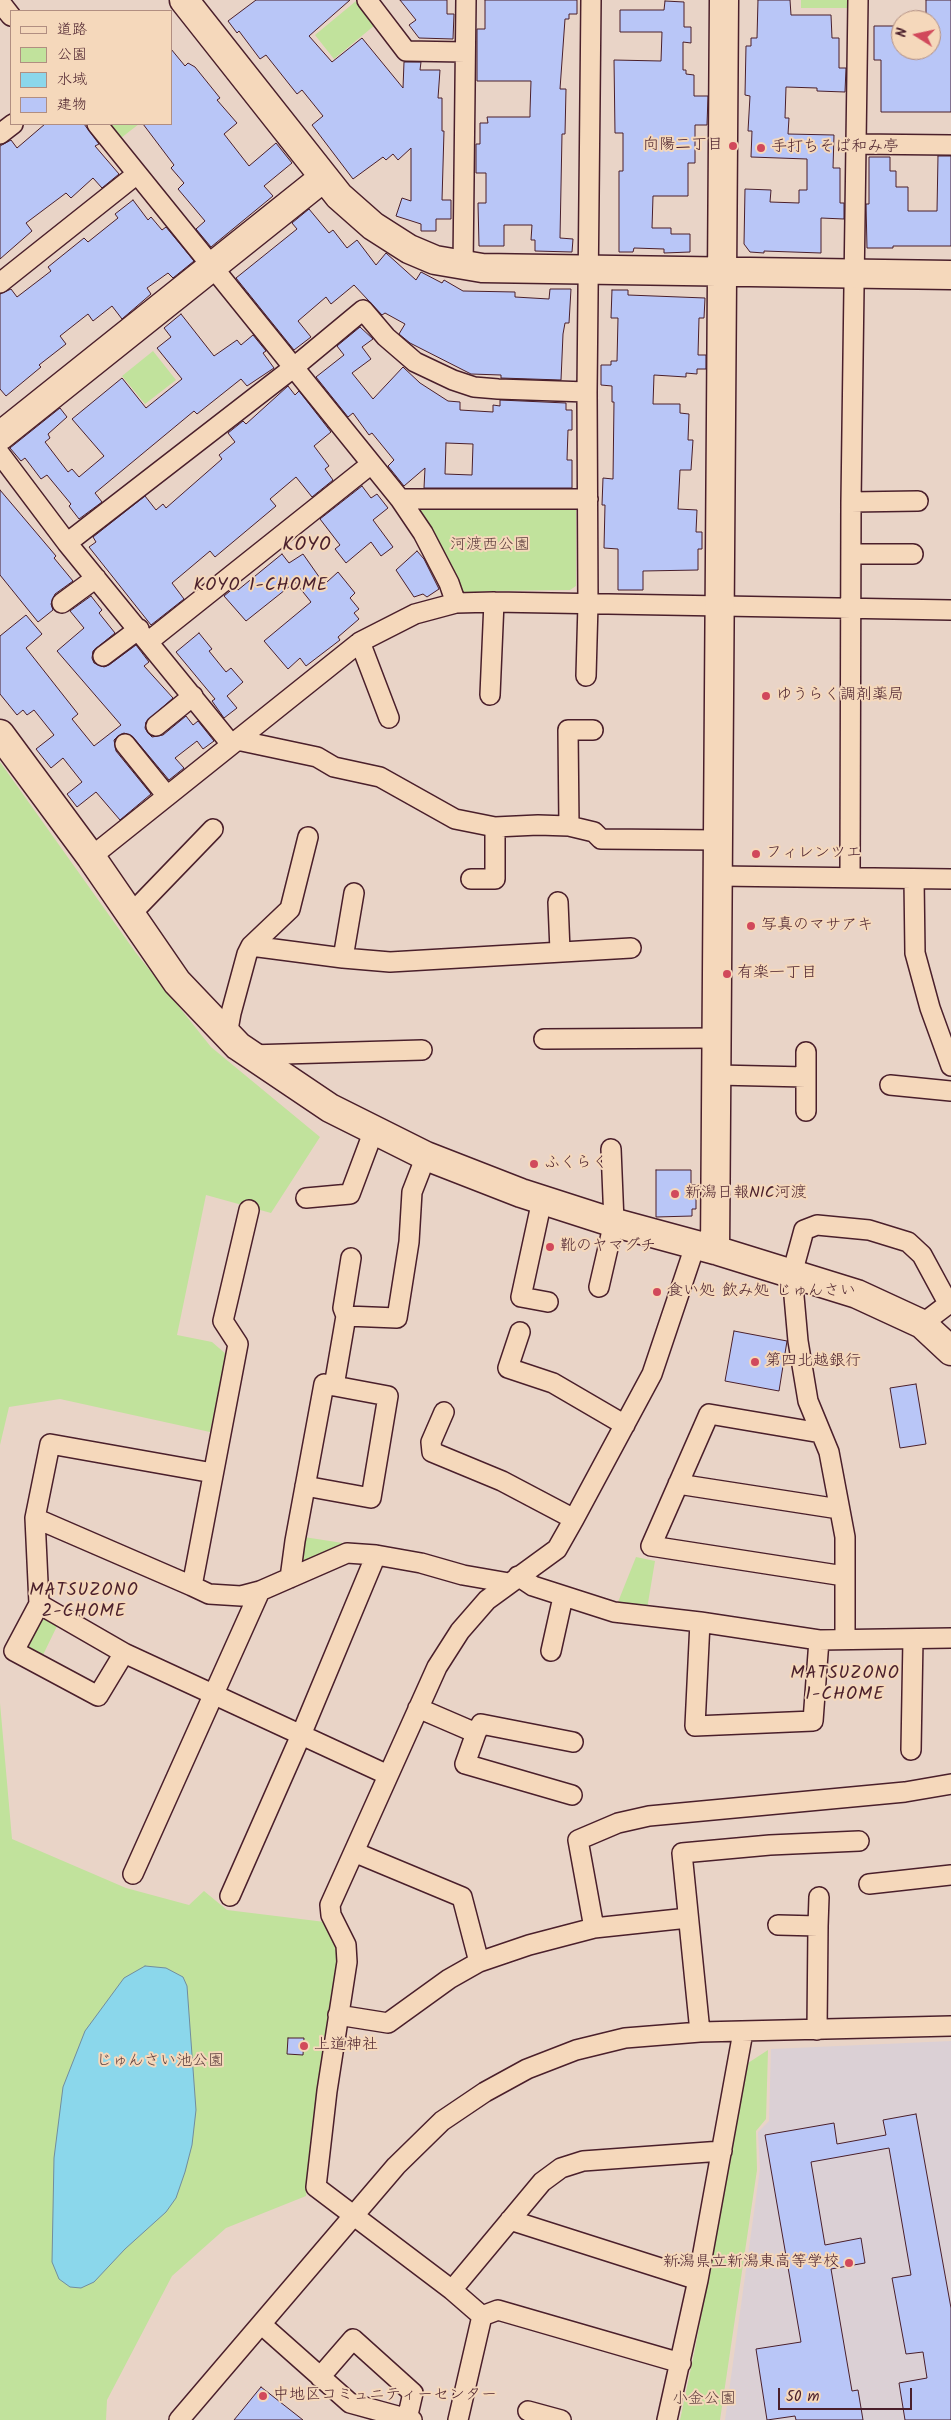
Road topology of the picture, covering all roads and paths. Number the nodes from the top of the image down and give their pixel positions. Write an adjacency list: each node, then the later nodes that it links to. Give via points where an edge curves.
1 (184, 0): 16 (street)
2 (367, 0): 9 (street, via 406,51)
3 (466, 0): 9 (street)
4 (591, 0): 19 (street)
5 (724, 0): 20 (street)
6 (858, 0): 13 (street)
7 (0, 2): 8 (street)
8 (10, 15)
9 (465, 52): 18 (street)
10 (12, 125): 12 (street)
11 (98, 125): 15 (street)
12 (0, 134)
13 (856, 144): 14 (street); 21 (street)
14 (951, 145)
15 (137, 174): 17 (street); 23 (street)
16 (323, 178): 17 (street); 18 (street, via 373,226 410,250)
17 (213, 267): 24 (street); 26 (street)
18 (463, 267): 19 (street)
19 (589, 270): 20 (street); 25 (street)
20 (722, 273): 21 (street); 41 (street)
21 (854, 274): 22 (street); 32 (street)
22 (951, 275)
23 (0, 283)
24 (293, 368): 25 (street, via 363,310 396,348 415,362 453,380 474,387); 28 (street); 33 (street)
25 (587, 392): 30 (street)
26 (0, 436)
27 (0, 454): 33 (street)
28 (370, 465): 29 (street); 44 (street)
29 (400, 499): 30 (street); 39 (street, via 423,533)
30 (588, 499): 40 (street)
31 (918, 501): 32 (street)
32 (851, 502): 34 (street)
33 (67, 543): 36 (street)
34 (851, 554): 35 (street); 42 (street)
35 (913, 554)
36 (96, 578): 38 (street); 44 (street)
37 (494, 602): 39 (street); 40 (street); 49 (street)
38 (62, 603)
39 (456, 603): 45 (street, via 416,614)
40 (588, 604): 41 (street); 47 (street)
41 (720, 605): 42 (street); 61 (street)
42 (850, 607): 43 (street); 64 (street)
43 (951, 610)
44 (144, 635): 46 (street); 48 (street)
45 (360, 642): 50 (street); 54 (street)
46 (104, 656)
47 (586, 676)
48 (193, 696): 51 (street); 54 (street)
49 (490, 696)
50 (389, 718)
51 (156, 726)
52 (593, 730): 57 (street, via 568,730)
53 (0, 734): 62 (street)
54 (234, 742): 56 (street); 58 (street, via 317,756 334,767 380,777 455,819)
55 (125, 744): 56 (street)
56 (167, 796): 62 (street)
57 (569, 826): 58 (street); 61 (street, via 594,832 601,839)
58 (495, 827): 65 (street, via 494,879)
59 (214, 829): 70 (street)
60 (308, 837): 71 (street, via 290,909)
61 (718, 840): 63 (street)
62 (91, 857): 70 (street)
63 (718, 876): 64 (street); 77 (street)
64 (850, 877): 66 (street)
65 (471, 879)
66 (914, 879): 67 (street); 75 (street, via 915,953)
67 (951, 879)
68 (354, 893): 74 (street)
69 (558, 902): 73 (street)
70 (130, 915): 76 (street, via 177,982)
71 (251, 946): 74 (street); 76 (street)
72 (631, 948): 73 (street)
73 (560, 951): 74 (street, via 390,962)
74 (343, 958)
75 (946, 1034): 82 (street)
76 (227, 1035): 81 (street)
77 (717, 1038): 78 (street); 83 (street)
78 (544, 1039)
79 (422, 1050): 81 (street)
80 (806, 1052): 84 (street)
81 (249, 1054): 88 (street, via 330,1108)
82 (951, 1066)
83 (716, 1075): 84 (street); 95 (street)
84 (806, 1076): 87 (street)
85 (890, 1085): 86 (street)
86 (951, 1091)
87 (806, 1111)
88 (374, 1130): 90 (street); 91 (street, via 350,1194)
89 (611, 1149): 94 (street)
90 (426, 1156): 92 (street); 101 (street, via 412,1192 409,1242 397,1318)
91 (306, 1198)
92 (542, 1200): 94 (street); 99 (street, via 521,1297)
93 (249, 1210): 109 (street, via 223,1321 238,1344)
94 (614, 1222): 95 (street); 98 (street)
95 (705, 1248): 97 (street); 107 (street, via 652,1374)
96 (351, 1258): 101 (street, via 343,1308)
97 (792, 1274): 100 (street, via 804,1230 816,1224 869,1230 908,1242 922,1255); 102 (street, via 857,1294); 108 (street, via 808,1400)
98 (599, 1288)
99 (548, 1302)
100 (950, 1302): 102 (street)
101 (346, 1316): 105 (street)
102 (922, 1324): 104 (street)
103 (520, 1332): 107 (street, via 508,1368 553,1383)
104 (951, 1351)
105 (334, 1386): 111 (street, via 324,1384); 111 (street, via 388,1396 371,1498)
106 (444, 1412): 114 (street, via 431,1442 432,1452 502,1480)
107 (625, 1424): 114 (street)
108 (821, 1433): 110 (street, via 709,1414); 112 (street, via 829,1452)
109 (213, 1474): 113 (street, via 50,1444); 119 (street)
110 (678, 1484): 112 (street); 116 (street, via 651,1546)
111 (305, 1486): 117 (street)
112 (839, 1509): 116 (street, via 845,1537)
113 (35, 1518): 119 (street); 122 (street)
114 (574, 1519): 118 (street, via 557,1549)
115 (376, 1555): 117 (street, via 347,1553); 118 (street); 133 (street)
116 (844, 1576): 125 (street)
117 (290, 1578): 120 (street)
118 (514, 1580): 121 (street); 131 (street, via 487,1600 460,1631 437,1667)
119 (192, 1586): 120 (street, via 217,1595 241,1596)
120 (260, 1591): 130 (street)
121 (563, 1597): 123 (street, via 614,1612); 128 (street)
122 (40, 1604): 129 (street); 129 (street, via 14,1651 98,1696)
123 (700, 1622): 127 (street); 127 (street, via 695,1726 813,1721)
124 (951, 1638): 126 (street)
125 (844, 1639): 126 (street); 127 (street)
126 (913, 1639): 135 (street)
127 (819, 1640)
128 (551, 1651)
129 (124, 1654): 130 (street)
130 (212, 1696): 133 (street); 141 (street)
131 (418, 1708): 132 (street); 136 (street)
132 (476, 1733): 134 (street, via 480,1724); 138 (street, via 465,1764)
133 (301, 1736): 136 (street); 144 (street)
134 (573, 1742)
135 (911, 1750)
136 (388, 1775): 140 (street)
137 (951, 1784): 149 (street, via 905,1792 649,1816 618,1823 578,1840)
138 (572, 1795)
139 (859, 1841): 146 (street, via 682,1854)
140 (354, 1852): 150 (street, via 462,1897); 151 (street, via 330,1905 330,1915 347,1953)
141 (133, 1874)
142 (951, 1875): 143 (street)
143 (869, 1884)
144 (230, 1896)
145 (819, 1897): 148 (street)
146 (688, 1918): 149 (street); 154 (street)
147 (778, 1925): 148 (street)
148 (818, 1926): 153 (street)
149 (594, 1928): 150 (street)
150 (479, 1962): 151 (street, via 420,1998 388,2023)
151 (338, 2016): 157 (street, via 316,2187)
152 (951, 2026): 153 (street)
153 (817, 2030): 155 (street)
154 (700, 2032): 155 (street); 157 (street, via 625,2038 576,2050 526,2069 484,2092 442,2121 396,2166)
155 (743, 2032): 156 (street)
156 (722, 2151): 158 (street, via 583,2161 561,2168 542,2182); 159 (street)
157 (353, 2216): 160 (street); 162 (street)
158 (510, 2220): 159 (street); 160 (street)
159 (698, 2280): 163 (street)
160 (452, 2290): 161 (street)
161 (482, 2316): 163 (street, via 498,2310); 168 (street)
162 (260, 2324): 164 (street); 167 (street)
163 (681, 2364): 170 (street)
164 (320, 2377): 166 (street, via 350,2403); 166 (street, via 354,2339 413,2393)
165 (528, 2411): 169 (street)
166 (409, 2419)
167 (179, 2420)
168 (458, 2420)
169 (561, 2420)
170 (667, 2420)

